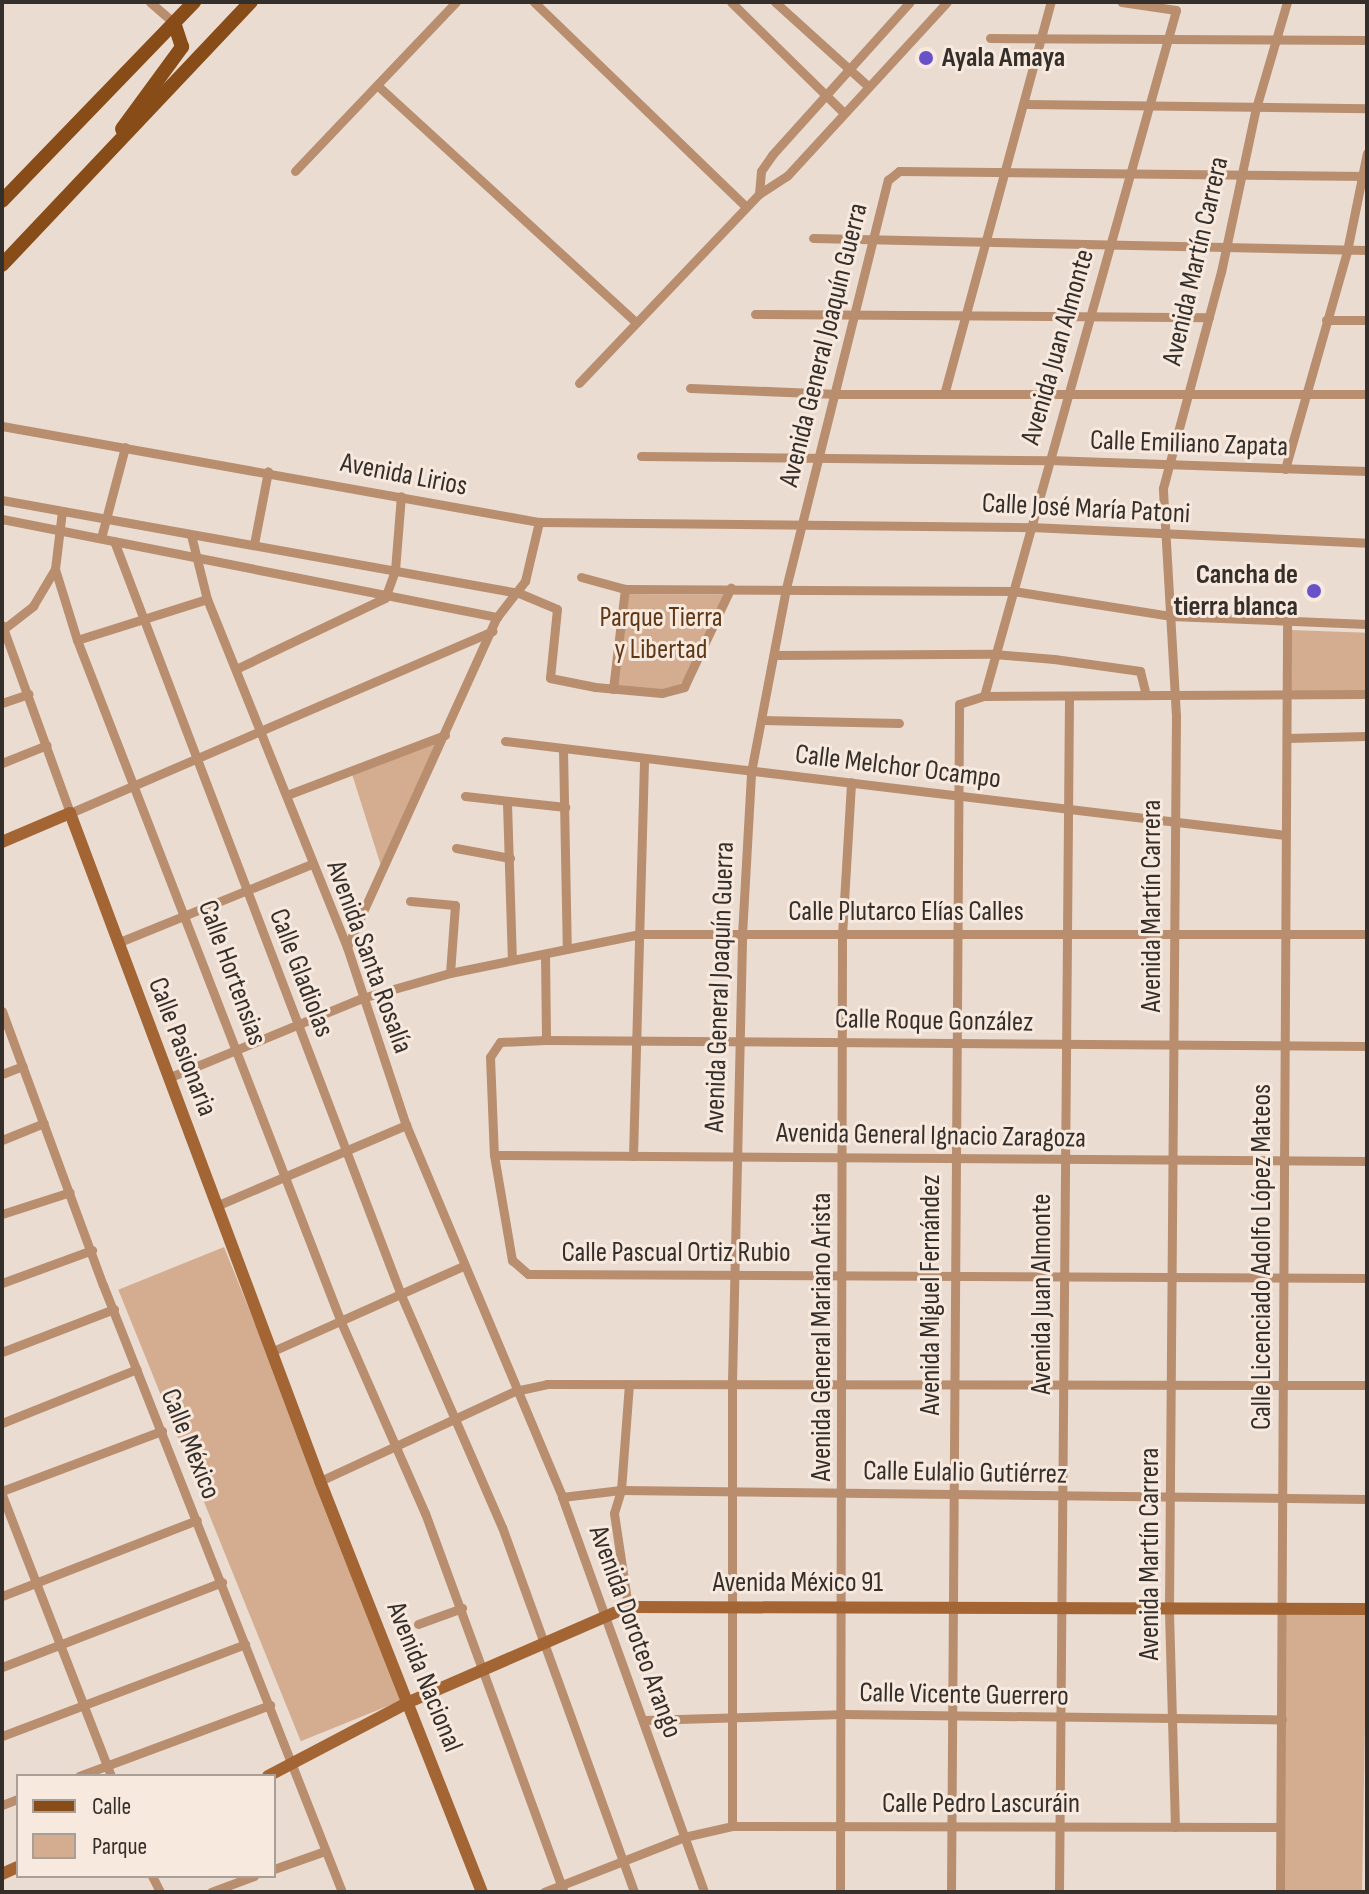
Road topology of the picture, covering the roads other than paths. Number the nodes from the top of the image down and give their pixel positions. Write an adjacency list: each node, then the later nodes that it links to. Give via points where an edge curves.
1 (150, 2): 13 (street)
2 (194, 2): 13 (main road)
3 (251, 2): 28 (main road)
4 (456, 2): 20 (street)
5 (534, 2): 37 (street)
6 (731, 2): 22 (street)
7 (775, 2): 19 (street)
8 (910, 2): 19 (street)
9 (947, 2): 21 (street)
10 (1051, 2): 17 (street)
11 (1122, 2): 15 (street, Avenida Juan Almonte, via 1176,10)
12 (1287, 2): 14 (street, Avenida Martín Carrera)
13 (174, 23): 28 (main road, via 182,47 131,111); 36 (main road)
14 (1275, 36): 15 (street); 18 (street); 25 (street, Avenida Martín Carrera)
15 (1168, 37): 17 (street); 24 (street, Avenida Juan Almonte)
16 (990, 38): 17 (street)
17 (1043, 38): 23 (street)
18 (1367, 40)
19 (850, 67): 21 (street); 22 (street)
20 (377, 85): 30 (street); 53 (street)
21 (868, 86): 27 (street)
22 (823, 92): 27 (street); 35 (street, via 761,171)
23 (1027, 104): 24 (street); 31 (street)
24 (1149, 104): 25 (street); 32 (street, Avenida Juan Almonte)
25 (1256, 108): 26 (street); 33 (street, Avenida Martín Carrera)
26 (1367, 108)
27 (843, 112): 35 (street, via 787,176)
28 (120, 137): 45 (main road)
29 (1367, 153): 34 (street)
30 (295, 171)
31 (1007, 171): 32 (street); 39 (street); 40 (street, Avenida General Joaquín Guerra, via 899,171 888,180)
32 (1128, 174): 33 (street); 41 (street, Avenida Juan Almonte)
33 (1240, 174): 34 (street); 42 (street, Avenida Martín Carrera)
34 (1364, 176): 44 (street)
35 (759, 194): 37 (street)
36 (2, 201)
37 (746, 207): 53 (street)
38 (813, 238): 40 (street)
39 (989, 240): 40 (street); 41 (street); 47 (street)
40 (873, 241): 48 (street, Avenida General Joaquín Guerra)
41 (1110, 242): 42 (street); 49 (street, Avenida Juan Almonte)
42 (1225, 248): 44 (street); 50 (street, Avenida Martín Carrera)
43 (1367, 250): 44 (street)
44 (1347, 251): 51 (street)
45 (2, 265)
46 (755, 314): 48 (street)
47 (969, 315): 48 (street); 49 (street); 56 (street)
48 (856, 316): 57 (street, Avenida General Joaquín Guerra)
49 (1087, 316): 50 (street); 58 (street, Avenida Juan Almonte)
50 (1209, 317): 61 (street, Avenida Martín Carrera)
51 (1326, 320): 52 (street); 60 (street)
52 (1367, 320)
53 (635, 321): 54 (street)
54 (579, 383)
55 (690, 388): 57 (street)
56 (945, 391): 57 (street); 58 (street)
57 (838, 394): 65 (street, Avenida General Joaquín Guerra)
58 (1065, 394): 61 (street); 66 (street, Avenida Juan Almonte)
59 (1367, 394): 60 (street)
60 (1306, 395): 61 (street); 68 (street)
61 (1186, 396): 67 (street, Avenida Martín Carrera)
62 (2, 426): 63 (street, Avenida Lirios)
63 (125, 447): 69 (street, Avenida Lirios); 75 (street)
64 (641, 456): 65 (street, Calle Emiliano Zapata)
65 (817, 458): 66 (street, Calle Emiliano Zapata); 77 (street, Avenida General Joaquín Guerra)
66 (1049, 460): 67 (street, Calle Emiliano Zapata); 78 (street, Avenida Juan Almonte)
67 (1166, 466): 68 (street, Calle Emiliano Zapata); 81 (street, Avenida Martín Carrera)
68 (1285, 469): 70 (street, Calle Emiliano Zapata)
69 (268, 471): 71 (street, Avenida Lirios); 85 (street)
70 (1367, 471)
71 (401, 496): 76 (street, Avenida Lirios); 88 (street)
72 (2, 500): 73 (street)
73 (62, 511): 75 (street); 79 (street, Calle Hortensias)
74 (2, 519): 79 (street)
75 (106, 519): 80 (street); 82 (street)
76 (539, 522): 77 (street, Avenida Lirios); 94 (street)
77 (802, 523): 78 (street, Calle José María Patoni); 91 (street, Avenida General Joaquín Guerra)
78 (1031, 527): 81 (street, Calle José María Patoni); 93 (street, Avenida Juan Almonte)
79 (59, 530): 82 (street); 87 (street, Calle Hortensias)
80 (191, 535): 85 (street); 86 (street, Avenida Santa Rosalía)
81 (1163, 536): 84 (street, Calle José María Patoni); 97 (street, Avenida Martín Carrera)
82 (101, 538): 83 (street)
83 (114, 541): 86 (street); 99 (street, Calle Gladiolas)
84 (1367, 543)
85 (254, 544): 88 (street)
86 (198, 561): 95 (street); 96 (street, Avenida Santa Rosalía)
87 (55, 569): 102 (street, via 33,606); 104 (street, Calle Hortensias)
88 (395, 570): 94 (street); 95 (street)
89 (581, 577): 92 (street)
90 (731, 587): 91 (street); 92 (street); 108 (street, via 684,687 662,693)
91 (786, 588): 93 (street); 106 (street, Avenida General Joaquín Guerra)
92 (625, 589): 108 (street)
93 (1013, 591): 97 (street); 105 (street, Avenida Juan Almonte)
94 (519, 593): 98 (street); 108 (street, via 557,609 550,678)
95 (385, 598): 98 (street); 107 (street)
96 (207, 599): 99 (street); 107 (street, Avenida Santa Rosalía)
97 (1170, 616): 100 (street); 115 (street, Avenida Martín Carrera)
98 (497, 617): 103 (street)
99 (144, 621): 104 (street); 126 (street, Calle Gladiolas)
100 (1287, 622): 101 (street); 112 (street, Calle Licenciado Adolfo López Mateos)
101 (1367, 624)
102 (3, 626): 109 (street, Calle Pasionaria)
103 (492, 631): 119 (street); 120 (street)
104 (77, 640): 131 (street, Calle Hortensias)
105 (994, 654): 106 (street); 111 (street, via 1140,671); 113 (street, Avenida Juan Almonte)
106 (775, 655): 117 (street, Avenida General Joaquín Guerra)
107 (238, 668): 119 (street, Avenida Santa Rosalía)
108 (613, 689)
109 (28, 694): 116 (street); 124 (street, Calle Pasionaria)
110 (1367, 694): 112 (street)
111 (1146, 695): 114 (street); 115 (street)
112 (1285, 695): 115 (street); 122 (street, Calle Licenciado Adolfo López Mateos)
113 (984, 696): 114 (street); 134 (street, Avenida Miguel Fernández, via 963,699 958,710)
114 (1069, 696): 137 (street, Avenida Juan Almonte)
115 (1172, 696): 139 (street, Avenida Martín Carrera, via 1176,746)
116 (2, 703)
117 (762, 720): 118 (street); 129 (street, Avenida General Joaquín Guerra)
118 (899, 723)
119 (261, 729): 126 (street); 132 (street, Avenida Santa Rosalía)
120 (445, 735): 132 (street); 157 (street)
121 (1367, 736): 122 (street)
122 (1287, 738): 140 (street, Calle Licenciado Adolfo López Mateos)
123 (505, 741): 125 (street, Calle Melchor Ocampo)
124 (47, 745): 128 (street); 138 (street, Calle Pasionaria)
125 (563, 749): 127 (street, Calle Melchor Ocampo); 136 (street)
126 (196, 757): 131 (street); 145 (street, Calle Gladiolas)
127 (644, 760): 129 (street, Calle Melchor Ocampo); 152 (street)
128 (2, 763)
129 (751, 772): 130 (street, Calle Melchor Ocampo); 154 (street, Avenida General Joaquín Guerra)
130 (851, 782): 134 (street, Calle Melchor Ocampo); 155 (street, Avenida General Mariano Arista)
131 (136, 784): 138 (street); 147 (street, Calle Hortensias)
132 (287, 795): 144 (street, Avenida Santa Rosalía)
133 (465, 796): 135 (street)
134 (955, 796): 137 (street, Calle Melchor Ocampo); 150 (street, Avenida Miguel Fernández)
135 (507, 803): 136 (street); 143 (street)
136 (565, 807): 158 (street)
137 (1066, 809): 139 (street, Calle Melchor Ocampo); 148 (street, Avenida Juan Almonte)
138 (70, 813): 141 (street); 156 (street, Calle Pasionaria)
139 (1171, 820): 140 (street, Calle Melchor Ocampo); 149 (street, Avenida Martín Carrera)
140 (1285, 835): 151 (street, Calle Licenciado Adolfo López Mateos)
141 (2, 842)
142 (456, 848): 143 (street)
143 (510, 858): 160 (street)
144 (312, 864): 145 (street); 157 (street, Avenida Santa Rosalía)
145 (246, 892): 147 (street); 164 (street, Calle Gladiolas)
146 (410, 901): 161 (street, via 455,905)
147 (188, 917): 156 (street); 174 (street, Calle Hortensias)
148 (1067, 932): 149 (street, Calle Plutarco Elías Calles); 150 (street, Calle Plutarco Elías Calles); 171 (street, Avenida Juan Almonte)
149 (1173, 932): 151 (street, Calle Plutarco Elías Calles); 169 (street, Avenida Martín Carrera)
150 (957, 933): 155 (street, Calle Plutarco Elías Calles); 170 (street, Avenida Miguel Fernández)
151 (1285, 933): 153 (street, Calle Plutarco Elías Calles); 172 (street, Calle Licenciado Adolfo López Mateos)
152 (640, 934): 154 (street, Calle Plutarco Elías Calles); 158 (street, Calle Plutarco Elías Calles); 166 (street)
153 (1367, 934)
154 (742, 935): 155 (street, Calle Plutarco Elías Calles); 167 (street, Avenida General Joaquín Guerra)
155 (842, 935): 168 (street, Avenida General Mariano Arista)
156 (117, 943): 177 (street, Calle Pasionaria)
157 (347, 947): 162 (street, Avenida Santa Rosalía)
158 (567, 949): 159 (street, Calle Plutarco Elías Calles)
159 (545, 954): 160 (street, Calle Plutarco Elías Calles); 165 (street)
160 (512, 960): 161 (street, Calle Plutarco Elías Calles)
161 (450, 973): 162 (street, Calle Plutarco Elías Calles)
162 (362, 998): 164 (street, Calle Plutarco Elías Calles); 179 (street, Avenida Santa Rosalía)
163 (2, 1011): 175 (street, Calle México)
164 (295, 1022): 174 (street, Calle Plutarco Elías Calles); 181 (street, Calle Gladiolas)
165 (546, 1040): 166 (street, Calle Roque González); 182 (street, Calle Roque González, via 500,1042 490,1057)
166 (636, 1041): 167 (street, Calle Roque González); 183 (street)
167 (740, 1041): 168 (street, Calle Roque González); 184 (street, Avenida General Joaquín Guerra)
168 (842, 1042): 170 (street, Calle Roque González); 186 (street, Avenida General Mariano Arista)
169 (1174, 1043): 171 (street, Calle Roque González); 172 (street, Calle Roque González); 189 (street, Avenida Martín Carrera)
170 (956, 1045): 171 (street, Calle Roque González); 185 (street, Avenida Miguel Fernández)
171 (1065, 1045): 188 (street, Avenida Juan Almonte)
172 (1285, 1045): 173 (street, Calle Roque González); 187 (street, Calle Licenciado Adolfo López Mateos)
173 (1367, 1046)
174 (236, 1048): 177 (street, Calle Plutarco Elías Calles); 191 (street, Calle Hortensias)
175 (23, 1066): 176 (street); 178 (street, Calle México)
176 (2, 1074)
177 (168, 1078): 193 (street, Calle Pasionaria)
178 (44, 1123): 180 (street); 192 (street, Calle México)
179 (406, 1125): 181 (street); 196 (street, Avenida Santa Rosalía)
180 (2, 1140)
181 (346, 1151): 191 (street); 205 (street, Calle Gladiolas)
182 (494, 1155): 183 (street, Avenida General Ignacio Zaragoza); 197 (street, Calle Pascual Ortiz Rubio, via 514,1266 528,1274)
183 (633, 1156): 184 (street, Avenida General Ignacio Zaragoza)
184 (737, 1156): 186 (street, Avenida General Ignacio Zaragoza); 197 (street, Avenida General Joaquín Guerra)
185 (953, 1157): 186 (street, Avenida General Ignacio Zaragoza); 188 (street, Avenida General Ignacio Zaragoza); 199 (street, Avenida Miguel Fernández)
186 (845, 1158): 198 (street, Avenida General Mariano Arista)
187 (1284, 1159): 189 (street, Avenida General Ignacio Zaragoza); 190 (street, Avenida General Ignacio Zaragoza); 201 (street, Calle Licenciado Adolfo López Mateos)
188 (1064, 1160): 189 (street, Avenida General Ignacio Zaragoza); 200 (street, Avenida Juan Almonte)
189 (1174, 1160): 202 (street, Avenida Martín Carrera)
190 (1367, 1161)
191 (286, 1177): 193 (street); 207 (street, Calle Hortensias)
192 (70, 1192): 194 (street); 195 (street, Calle México)
193 (216, 1206): 208 (street, Calle Pasionaria)
194 (2, 1214)
195 (92, 1250): 204 (street); 206 (street, Calle México)
196 (463, 1266): 205 (street); 219 (street, Avenida Santa Rosalía)
197 (734, 1276): 198 (street, Calle Pascual Ortiz Rubio); 212 (street, Avenida General Joaquín Guerra)
198 (844, 1276): 199 (street, Calle Pascual Ortiz Rubio); 213 (street, Avenida General Mariano Arista)
199 (953, 1276): 200 (street, Calle Pascual Ortiz Rubio); 211 (street, Avenida Miguel Fernández)
200 (1065, 1276): 202 (street, Calle Pascual Ortiz Rubio); 215 (street, Avenida Juan Almonte)
201 (1284, 1277): 202 (street, Calle Pascual Ortiz Rubio); 203 (street, Calle Pascual Ortiz Rubio); 218 (street, Calle Licenciado Adolfo López Mateos)
202 (1173, 1278): 216 (street, Avenida Martín Carrera)
203 (1367, 1278)
204 (2, 1283)
205 (401, 1295): 207 (street); 220 (street, Calle Gladiolas)
206 (114, 1309): 209 (street); 210 (street, Calle México)
207 (341, 1322): 208 (street); 223 (street, Calle Hortensias)
208 (273, 1351): 224 (street, Calle Pasionaria)
209 (2, 1352)
210 (137, 1369): 221 (street); 222 (street, Calle México)
211 (953, 1381): 213 (street); 215 (street); 229 (street, Avenida Miguel Fernández)
212 (732, 1382): 213 (street); 214 (street); 227 (street, Avenida General Joaquín Guerra)
213 (843, 1382): 228 (street, Avenida General Mariano Arista)
214 (629, 1384): 219 (street, via 547,1384); 225 (street)
215 (1063, 1385): 216 (street); 231 (street, Avenida Juan Almonte)
216 (1171, 1385): 218 (street); 232 (street, Avenida Martín Carrera)
217 (1367, 1385): 218 (street)
218 (1283, 1386): 233 (street, Calle Licenciado Adolfo López Mateos)
219 (515, 1391): 220 (street); 230 (street, Avenida Doroteo Arango)
220 (453, 1419): 223 (street); 252 (street, Calle Gladiolas, via 502,1527)
221 (2, 1423)
222 (162, 1431): 226 (street); 235 (street, Calle México)
223 (398, 1444): 224 (street); 244 (street, Calle Hortensias)
224 (320, 1481): 255 (street, Avenida Nacional)
225 (621, 1490): 227 (street, Calle Eulalio Gutiérrez); 230 (street, Calle Eulalio Gutiérrez); 241 (street, via 614,1513)
226 (2, 1493): 237 (street)
227 (731, 1493): 228 (street, Calle Eulalio Gutiérrez); 239 (street, Avenida General Joaquín Guerra)
228 (844, 1493): 229 (street, Calle Eulalio Gutiérrez); 242 (street, Avenida General Mariano Arista)
229 (952, 1494): 231 (street, Calle Eulalio Gutiérrez); 245 (street, Avenida Miguel Fernández)
230 (562, 1497): 248 (street, Avenida Doroteo Arango)
231 (1062, 1497): 232 (street, Calle Eulalio Gutiérrez); 240 (street, Avenida Juan Almonte)
232 (1173, 1497): 233 (street, Calle Eulalio Gutiérrez); 243 (street, Avenida Martín Carrera)
233 (1284, 1498): 234 (street, Calle Eulalio Gutiérrez); 246 (street, Calle Licenciado Adolfo López Mateos)
234 (1367, 1499)
235 (197, 1520): 236 (street, Calle México); 237 (street)
236 (222, 1582): 250 (street, Calle México); 251 (street)
237 (38, 1583): 238 (street); 251 (street)
238 (2, 1596)
239 (730, 1605): 241 (street, Avenida México 91); 242 (street, Avenida México 91); 259 (street, Avenida General Joaquín Guerra)
240 (1062, 1606): 243 (street, Avenida México 91); 245 (street, Avenida México 91); 263 (street, Avenida Juan Almonte)
241 (628, 1607): 248 (street)
242 (841, 1607): 245 (street, Avenida México 91); 258 (street, Avenida General Mariano Arista)
243 (1169, 1607): 246 (street, Avenida México 91); 264 (street, Avenida Martín Carrera)
244 (462, 1608): 249 (street); 254 (street, Calle Hortensias)
245 (951, 1608): 260 (street, Avenida Miguel Fernández)
246 (1284, 1608): 247 (street, Avenida México 91); 261 (street, Calle Licenciado Adolfo López Mateos)
247 (1367, 1609)
248 (607, 1620): 252 (street); 262 (street, Avenida Doroteo Arango)
249 (418, 1624)
250 (245, 1644): 256 (street); 257 (street, Calle México)
251 (61, 1645): 253 (street); 256 (street)
252 (546, 1646): 254 (street); 277 (street, Calle Gladiolas)
253 (2, 1667)
254 (486, 1671): 255 (street); 280 (street, Calle Hortensias)
255 (409, 1702): 266 (street); 283 (street, Avenida Nacional)
256 (82, 1705): 265 (street); 267 (street)
257 (270, 1705): 266 (street, Calle México); 267 (street)
258 (842, 1714): 259 (street, Calle Vicente Guerrero); 260 (street, Calle Vicente Guerrero); 270 (street, Avenida General Mariano Arista)
259 (731, 1715): 262 (street, Calle Vicente Guerrero); 269 (street, Avenida General Joaquín Guerra)
260 (949, 1717): 263 (street, Calle Vicente Guerrero); 271 (street, Avenida Miguel Fernández)
261 (1282, 1719): 264 (street, Calle Vicente Guerrero); 274 (street, Calle Licenciado Adolfo López Mateos)
262 (644, 1720): 275 (street, Avenida Doroteo Arango)
263 (1061, 1720): 264 (street, Calle Vicente Guerrero); 272 (street, Avenida Juan Almonte)
264 (1172, 1720): 273 (street, Avenida Martín Carrera)
265 (2, 1736)
266 (294, 1767): 268 (street); 276 (street, Calle México)
267 (109, 1771)
268 (274, 1774)
269 (732, 1826): 270 (street, Calle Pedro Lascuráin); 275 (street, Calle Pedro Lascuráin)
270 (840, 1826): 271 (street, Calle Pedro Lascuráin); 287 (street, Avenida General Mariano Arista)
271 (949, 1826): 272 (street, Calle Pedro Lascuráin); 288 (street, Avenida Miguel Fernández)
272 (1060, 1827): 273 (street, Calle Pedro Lascuráin); 289 (street, Avenida Juan Almonte)
273 (1175, 1827): 274 (street, Calle Pedro Lascuráin)
274 (1279, 1827): 290 (street, Calle Licenciado Adolfo López Mateos)
275 (684, 1837): 277 (street, Calle Pedro Lascuráin); 286 (street, Avenida Doroteo Arango)
276 (325, 1851): 278 (street); 282 (street, Calle México)
277 (622, 1861): 280 (street, Calle Pedro Lascuráin); 285 (street, Calle Gladiolas)
278 (276, 1868)
279 (249, 1878): 281 (street)
280 (563, 1889): 284 (street, Calle Pedro Lascuráin)
281 (211, 1892)
282 (342, 1892)
283 (482, 1892)
284 (544, 1892)
285 (634, 1892)
286 (704, 1892)
287 (840, 1892)
288 (951, 1892)
289 (1059, 1892)
290 (1280, 1892)

